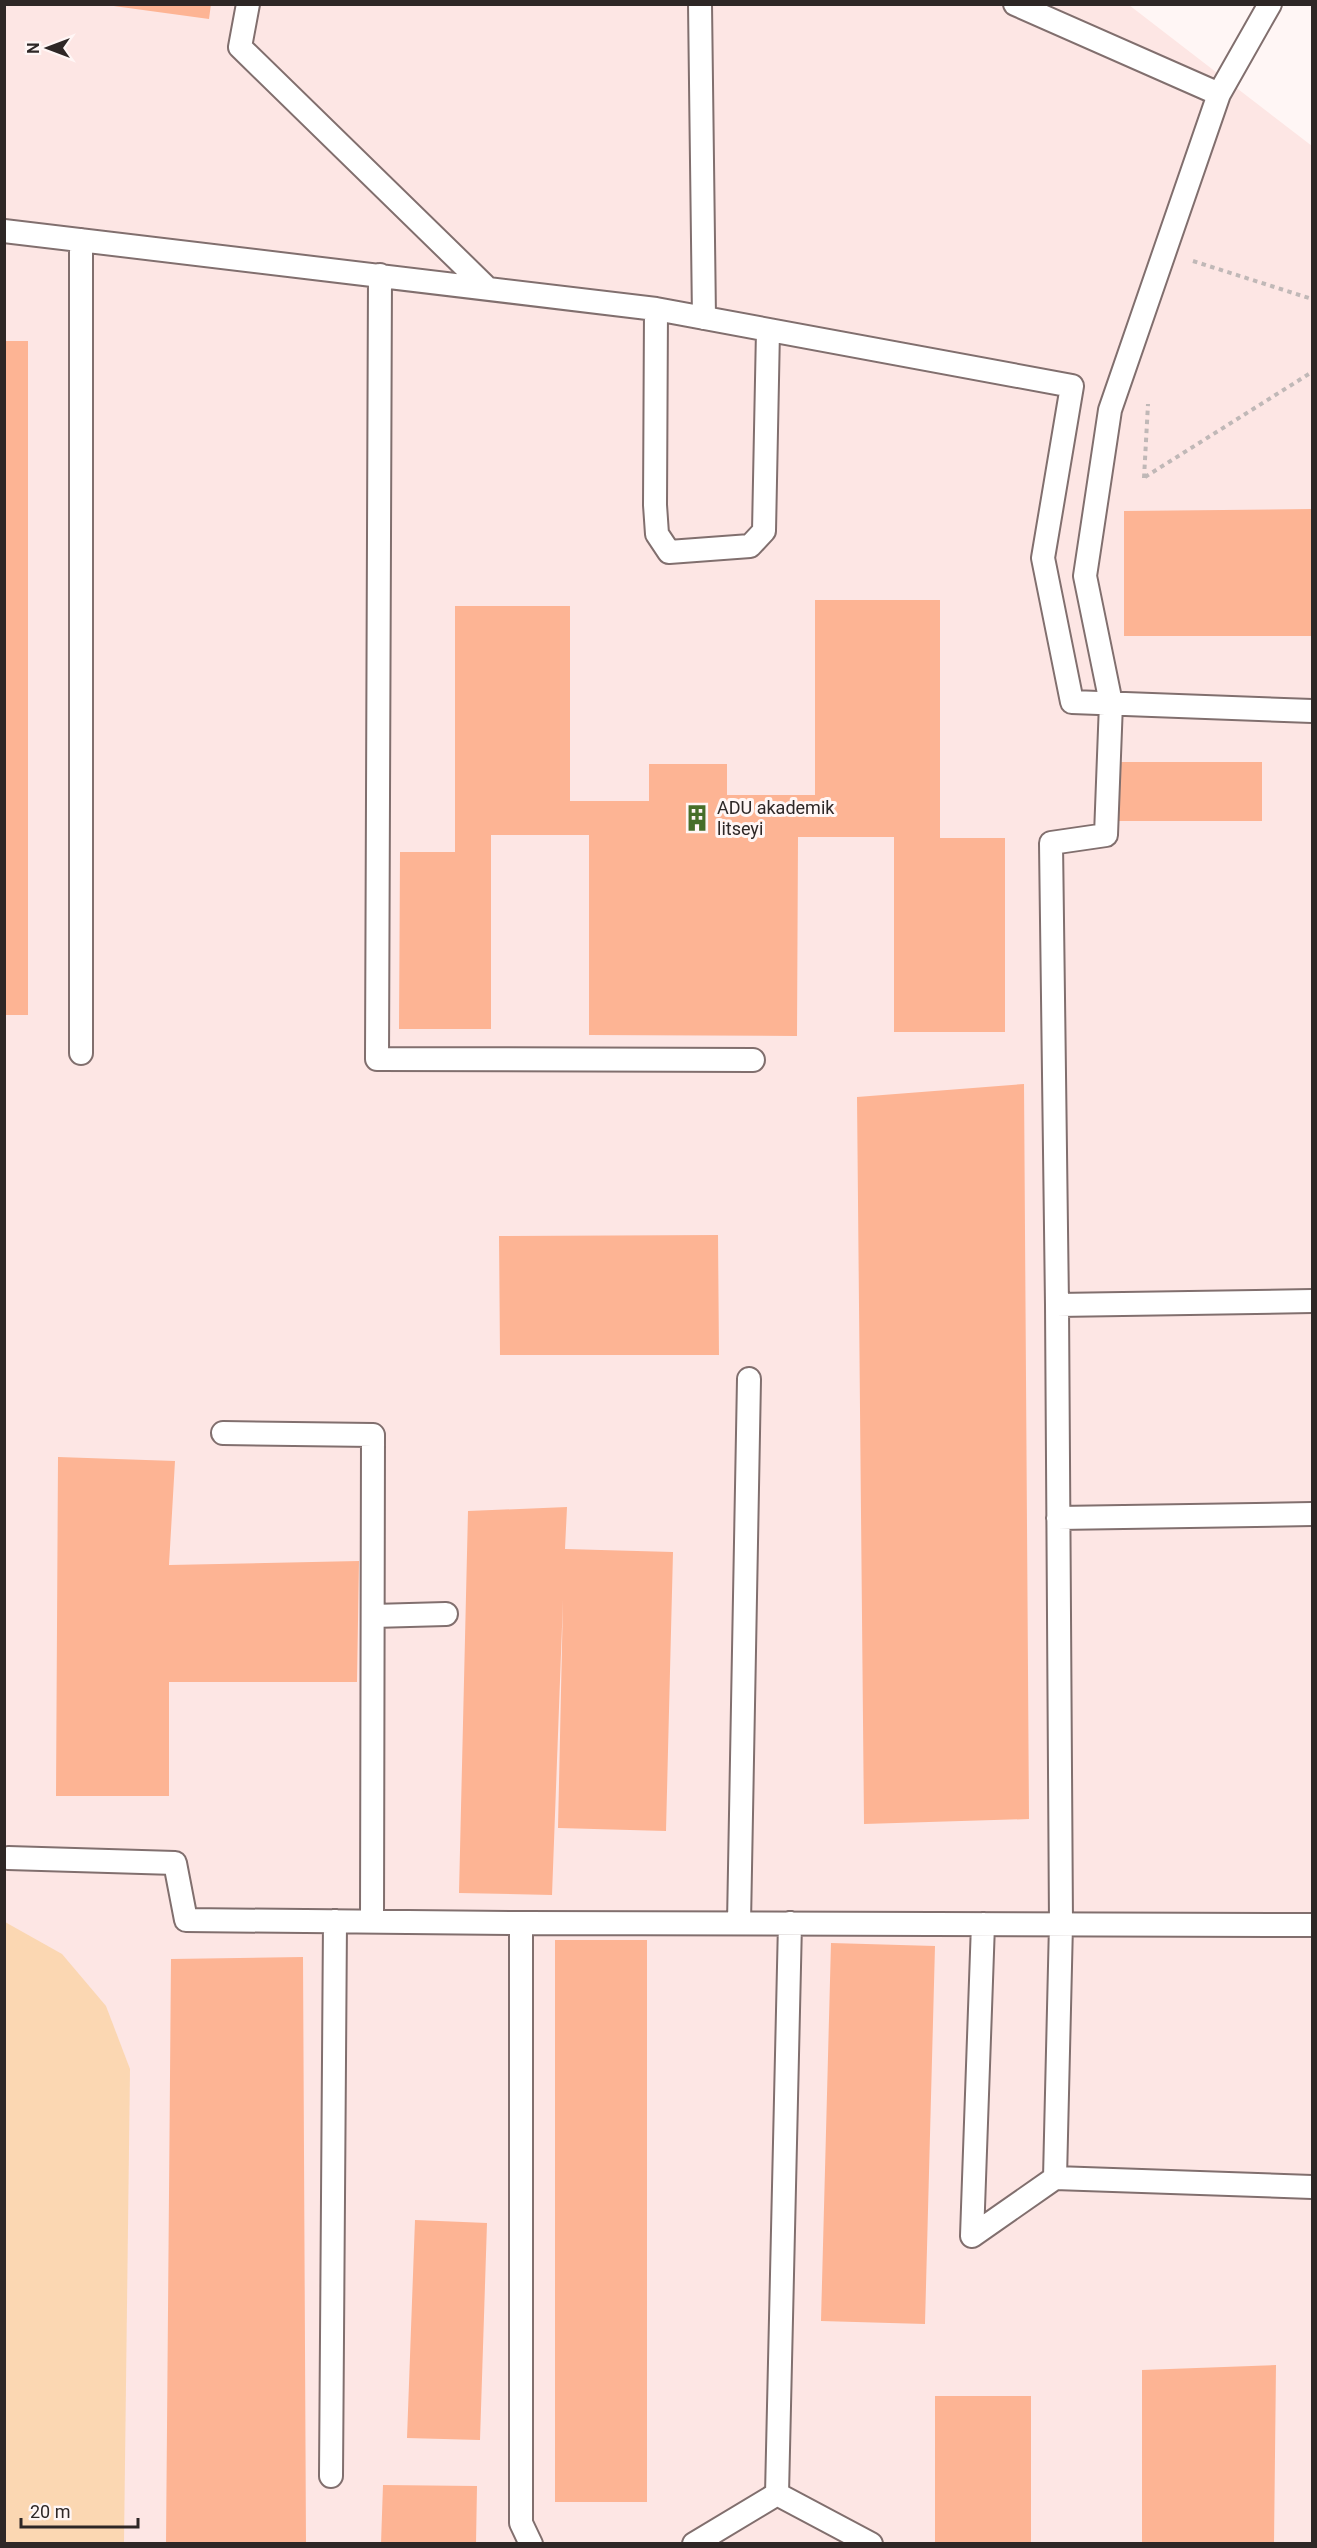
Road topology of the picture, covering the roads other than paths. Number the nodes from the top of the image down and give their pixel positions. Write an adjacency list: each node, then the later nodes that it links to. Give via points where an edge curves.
1 (248, 4): 9 (lane, via 240,47)
2 (700, 4): 11 (lane)
3 (1016, 4): 5 (lane)
4 (1270, 4): 5 (lane)
5 (1219, 94): 13 (lane, via 1110,410 1085,576)
6 (4, 231): 7 (lane)
7 (81, 240): 8 (lane); 15 (lane)
8 (380, 275): 9 (lane); 16 (lane, via 378,1059)
9 (486, 287): 10 (lane)
10 (656, 309): 11 (lane); 12 (lane, via 655,505 657,534 669,552 750,546 764,531)
11 (704, 318): 12 (lane)
12 (768, 330): 13 (lane, via 1072,386 1043,558 1072,702)
13 (1111, 704): 14 (lane); 18 (lane, via 1106,835 1051,843)
14 (1312, 711)
15 (81, 1053)
16 (753, 1060)
17 (1312, 1301): 18 (lane)
18 (1057, 1305): 22 (lane)
19 (749, 1379): 29 (lane)
20 (223, 1433): 24 (lane, via 373,1435)
21 (1312, 1514): 22 (lane)
22 (1058, 1518): 32 (lane)
23 (446, 1614): 24 (lane)
24 (373, 1616): 27 (lane)
25 (8, 1858): 26 (lane, via 175,1863 186,1920)
26 (335, 1921): 27 (lane); 36 (lane)
27 (372, 1921): 28 (lane)
28 (521, 1923): 29 (lane); 38 (lane, via 521,2523)
29 (739, 1923): 30 (lane)
30 (790, 1923): 31 (lane); 37 (lane)
31 (983, 1924): 32 (lane); 34 (lane, via 972,2235)
32 (1061, 1924): 33 (lane); 34 (lane)
33 (1312, 1925)
34 (1055, 2178): 35 (lane)
35 (1312, 2187)
36 (331, 2476)
37 (777, 2494): 39 (lane); 40 (lane)
38 (531, 2544)
39 (694, 2544)
40 (872, 2544)

